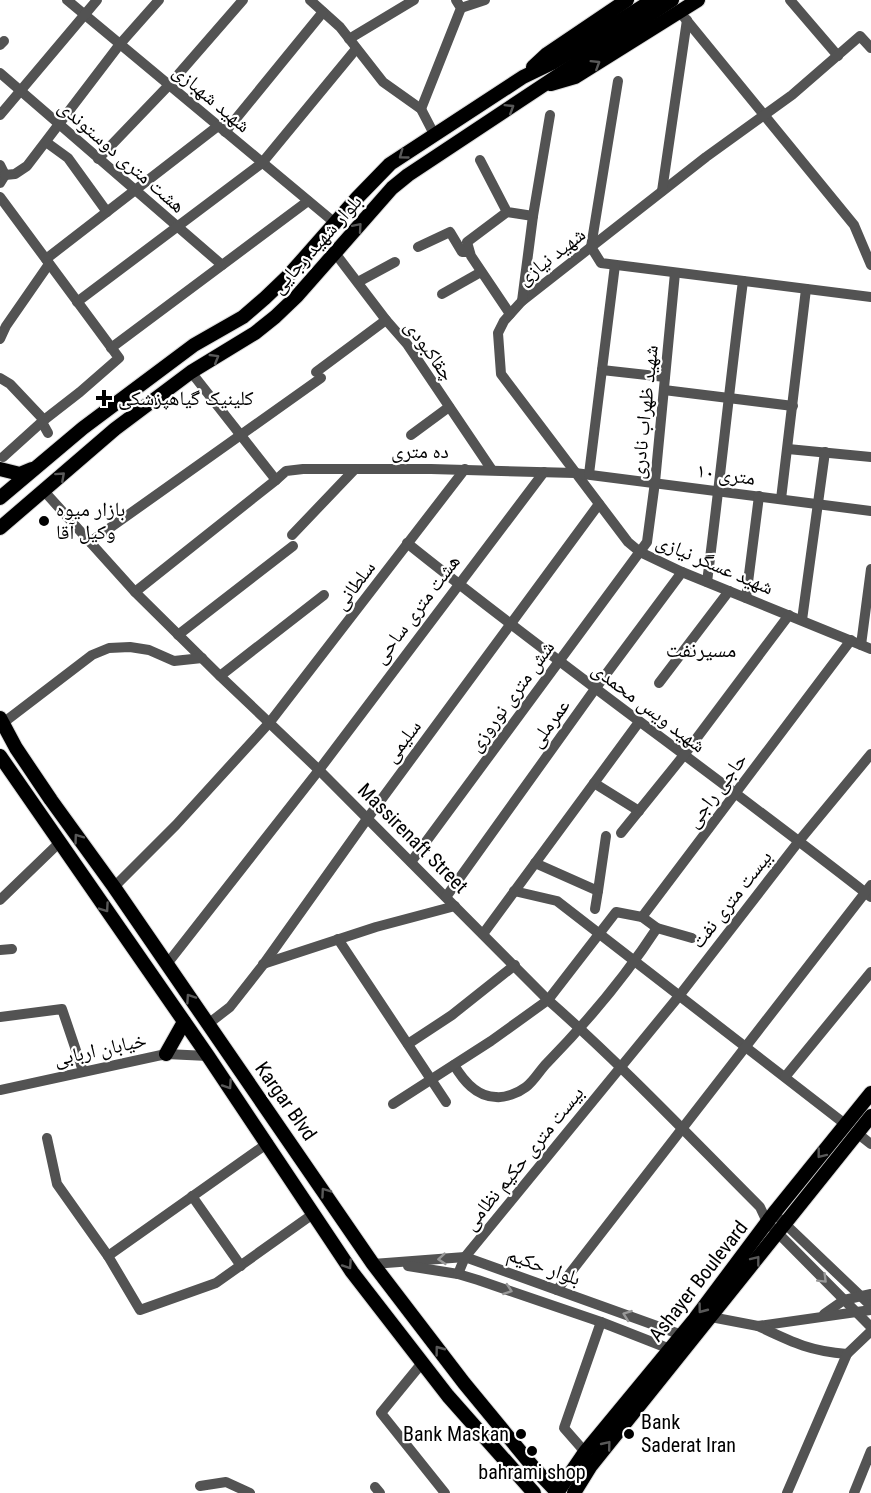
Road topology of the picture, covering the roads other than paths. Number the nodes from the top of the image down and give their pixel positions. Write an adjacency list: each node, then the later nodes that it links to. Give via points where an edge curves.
1 (67, 0): 15 (street, شهید شهبازی)
2 (97, 0): 15 (street)
3 (159, 0): 17 (street)
4 (243, 0): 24 (street)
5 (310, 0): 14 (street)
6 (414, 0): 16 (street)
7 (485, 0): 12 (street)
8 (627, 0): 22 (main road, via 547,54)
9 (653, 0): 22 (main road, بلوار شهید رجایی)
10 (698, 0): 13 (main road, بلوار شهید رجایی)
11 (790, 0): 20 (street)
12 (459, 4): 26 (street)
13 (679, 11): 29 (street); 39 (street); 50 (main road, بلوار شهید رجایی, one-way to 13, via 408,175 570,66)
14 (323, 12): 16 (street); 31 (street)
15 (84, 14): 17 (street, شهید شهبازی); 25 (street)
16 (349, 39): 19 (street)
17 (120, 44): 24 (street, شهید شهبازی); 30 (street)
18 (871, 48): 20 (street, شهید نیازی, via 860,36)
19 (357, 49): 26 (street, via 383,82); 36 (street)
20 (838, 57): 29 (street, شهید نیازی)
21 (0, 73): 25 (street, هشت متری دوستوندی)
22 (523, 77): 32 (main road, بلوار شهید رجایی)
23 (618, 81): 48 (street)
24 (169, 85): 31 (street, شهید شهبازی); 34 (street)
25 (19, 91): 27 (street); 30 (street, هشت متری دوستوندی)
26 (421, 110): 32 (street)
27 (0, 115)
28 (550, 115): 44 (street)
29 (764, 115): 39 (street, شهید نیازی); 55 (street, via 854,225)
30 (59, 126): 33 (street); 34 (street, هشت متری دوستوندی)
31 (222, 129): 36 (street, شهید شهبازی); 38 (street)
32 (434, 135): 45 (main road, بلوار شهید رجایی, one-way to 45, via 390,164)
33 (46, 142): 37 (street, via 27,166 15,174); 42 (street, via 68,158)
34 (98, 159): 38 (street, هشت متری دوستوندی)
35 (480, 160): 43 (street)
36 (262, 163): 40 (street, شهید شهبازی); 46 (street)
37 (2, 174)
38 (136, 189): 42 (street); 46 (street, هشت متری دوستوندی)
39 (662, 192): 48 (street, شهید نیازی)
40 (308, 201): 45 (street, شهید شهبازی); 53 (street)
41 (1, 204): 51 (street)
42 (107, 212): 51 (street)
43 (507, 212): 44 (street); 49 (street, via 467,242)
44 (533, 216): 63 (street)
45 (335, 223): 66 (main road, بلوار شهید رجایی, via 289,275)
46 (177, 226): 53 (street, هشت متری دوستوندی); 64 (street)
47 (418, 247): 49 (street, via 450,232 462,252)
48 (591, 247): 54 (street, via 601,263); 63 (street, شهید نیازی)
49 (469, 252): 56 (street)
50 (335, 253): 59 (street, چقاکبودی); 68 (main road, بلوار شهید رجایی, via 291,302)
51 (47, 261): 64 (street); 69 (street)
52 (395, 262): 59 (street)
53 (222, 265): 70 (street)
54 (615, 265): 57 (street); 71 (street)
55 (871, 266)
56 (481, 272): 61 (street); 65 (street)
57 (675, 273): 58 (street); 73 (street, شهید ظهراب نادری)
58 (743, 281): 60 (street); 76 (street)
59 (358, 282): 67 (street, چقاکبودی)
60 (806, 290): 62 (street); 77 (street)
61 (442, 294)
62 (871, 297)
63 (522, 301): 65 (street, شهید نیازی)
64 (77, 302): 70 (street)
65 (510, 315): 92 (street, شهید نیازی, via 498,333 501,374)
66 (237, 320): 68 (main road); 86 (main road, بلوار شهید رجایی, via 185,352)
67 (386, 320): 78 (street, چقاکبودی); 81 (street)
68 (249, 337): 72 (main road, بلوار شهید رجایی, one-way to 68)
69 (0, 339)
70 (111, 348): 79 (street, via 118,358)
71 (602, 370): 73 (street); 93 (street)
72 (191, 372): 81 (street); 96 (main road, بلوار شهید رجایی, one-way to 72, via 115,429)
73 (665, 377): 75 (street, شهید ظهراب نادری)
74 (0, 378): 79 (street)
75 (664, 390): 76 (street); 95 (street, شهید ظهراب نادری)
76 (728, 397): 77 (street); 97 (street)
77 (793, 406): 83 (street)
78 (449, 407): 82 (street); 90 (street, چقاکبودی)
79 (44, 420): 80 (street); 87 (street)
80 (48, 433)
81 (241, 434): 94 (street); 107 (street)
82 (411, 435)
83 (788, 449): 84 (street); 100 (street)
84 (825, 452): 85 (street); 102 (street)
85 (871, 457)
86 (44, 462): 87 (main road, via 20,474); 99 (main road, بلوار شهید رجایی)
87 (1, 463)
88 (355, 469): 89 (street, ده متری); 94 (street, ده متری, via 286,471); 121 (street, via 292,540)
89 (465, 470): 90 (street, ده متری); 108 (street, سلطانی)
90 (492, 470): 91 (street, ده متری)
91 (544, 472): 92 (street, ده متری); 113 (street, هشت متری ساحی)
92 (575, 472): 93 (street, ۱۰ متری); 101 (street, شهید عسگر نیازی)
93 (590, 474): 95 (street, ۱۰ متری)
94 (273, 477): 115 (street, ده متری)
95 (655, 482): 97 (street, ۱۰ متری); 109 (street, شهید ظهراب نادری, via 650,529)
96 (44, 491): 103 (main road, بلوار شهید رجایی); 107 (street, Massirenaft Street)
97 (719, 491): 98 (street, ۱۰ متری); 112 (street)
98 (759, 496): 100 (street, ۱۰ متری); 117 (street)
99 (0, 498)
100 (781, 499): 102 (street, ۱۰ متری)
101 (599, 504): 109 (street, شهید عسگر نیازی); 120 (street, سلیمی)
102 (818, 504): 104 (street, ۱۰ متری); 119 (street)
103 (21, 510): 105 (main road, بلوار شهید رجایی); 106 (main road)
104 (871, 511)
105 (0, 528)
106 (0, 540)
107 (90, 542): 115 (street, Massirenaft Street)
108 (407, 543): 113 (street, شهید ویس محمدی); 129 (street, سلطانی)
109 (640, 552): 111 (street, شهید عسگر نیازی); 124 (street, شش متری نوروزی)
110 (871, 569): 122 (street)
111 (682, 572): 112 (street, شهید عسگر نیازی); 127 (street, عمرملی)
112 (707, 582): 114 (street, شهید عسگر نیازی)
113 (458, 584): 120 (street, شهید ویس محمدی); 134 (street, هشت متری ساحی)
114 (729, 591): 117 (street, شهید عسگر نیازی); 126 (street)
115 (135, 592): 121 (street, Massirenaft Street)
116 (324, 595): 125 (street)
117 (746, 598): 118 (street, شهید عسگر نیازی)
118 (789, 615): 119 (street, شهید عسگر نیازی); 132 (street)
119 (802, 620): 122 (street, شهید عسگر نیازی)
120 (510, 625): 124 (street, شهید ویس محمدی); 138 (street, سلیمی)
121 (178, 634): 123 (street, Massirenaft Street)
122 (861, 645): 136 (street, حاجی راجی)
123 (202, 658): 125 (street, Massirenaft Street); 128 (street, via 174,661 149,650 109,648 92,655)
124 (559, 662): 127 (street, شهید ویس محمدی); 143 (street, شش متری نوروزی)
125 (220, 676): 129 (street, Massirenaft Street)
126 (659, 682)
127 (595, 689): 130 (street, شهید ویس محمدی); 149 (street, عمرملی)
128 (1, 720): 145 (main road, Kargar Blvd, one-way to 128, via 51,800)
129 (270, 722): 134 (street, Massirenaft Street); 145 (street, سلطانی)
130 (639, 722): 132 (street, شهید ویس محمدی); 135 (street)
131 (871, 754): 141 (street, بیست متری نفت)
132 (684, 755): 136 (street, شهید ویس محمدی); 137 (street)
133 (0, 756): 142 (main road, Kargar Blvd)
134 (319, 770): 138 (street, Massirenaft Street); 162 (street, هشت متری ساحی)
135 (594, 783): 137 (street); 144 (street)
136 (736, 794): 141 (street, شهید ویس محمدی); 153 (street, حاجی راجی)
137 (639, 811): 139 (street)
138 (367, 819): 143 (street, Massirenaft Street); 163 (street, سلیمی)
139 (621, 832)
140 (606, 836): 147 (street)
141 (799, 841): 148 (street, شهید ویس محمدی); 166 (street, بیست متری نفت)
142 (59, 843): 150 (street); 169 (main road, Kargar Blvd, one-way to 169)
143 (411, 862): 149 (street, Massirenaft Street)
144 (535, 863): 146 (street); 147 (street)
145 (114, 887): 162 (main road, Kargar Blvd)
146 (514, 891): 155 (street, via 557,901); 156 (street)
147 (598, 891): 152 (street)
148 (869, 892): 173 (street)
149 (446, 897): 151 (street, Massirenaft Street)
150 (0, 900)
151 (455, 906): 156 (street, Massirenaft Street); 158 (street)
152 (595, 909)
153 (642, 917): 154 (street); 155 (street, via 616,912)
154 (657, 928): 157 (street); 161 (street)
155 (600, 932): 161 (street); 167 (street)
156 (483, 934): 164 (street, Massirenaft Street)
157 (692, 938)
158 (338, 939): 163 (street); 172 (street)
159 (12, 949): 160 (street)
160 (0, 950)
161 (636, 961): 166 (street); 171 (street)
162 (167, 964): 170 (main road, Kargar Blvd, one-way to 162)
163 (263, 964): 170 (street, سلیمی, via 230,1007)
164 (515, 965): 167 (street, Massirenaft Street); 172 (street)
165 (871, 972): 179 (street)
166 (679, 996): 173 (street); 177 (street, بیست متری نفت)
167 (548, 1000): 171 (street, Massirenaft Street); 176 (street)
168 (0, 1017): 178 (street, via 62,1009)
169 (184, 1022): 174 (main road); 175 (main road, Kargar Blvd)
170 (208, 1024): 198 (main road, Kargar Blvd, one-way to 170)
171 (581, 1029): 176 (street, via 514,1094 495,1098 477,1092); 177 (street, Massirenaft Street)
172 (408, 1044): 180 (street)
173 (746, 1048): 179 (street); 187 (street)
174 (166, 1054): 175 (street, خیابان اربابی); 178 (street, خیابان اربابی)
175 (208, 1056): 190 (main road, Kargar Blvd, one-way to 190)
176 (454, 1065): 180 (street)
177 (620, 1068): 187 (street, Massirenaft Street); 196 (street, بیست متری حکیم نظامی)
178 (83, 1071): 181 (street, خیابان اربابی)
179 (785, 1077): 186 (street)
180 (431, 1080): 183 (street); 184 (street)
181 (0, 1089)
182 (871, 1092): 186 (main road, Ashayer Boulevard)
183 (446, 1102)
184 (393, 1104)
185 (871, 1116): 188 (main road, Ashayer Boulevard)
186 (845, 1124): 194 (main road, Ashayer Boulevard, one-way to 194)
187 (683, 1130): 194 (street, Massirenaft Street); 201 (street)
188 (857, 1133): 191 (street); 194 (main road, Ashayer Boulevard)
189 (47, 1138): 195 (street, via 57,1185)
190 (268, 1143): 192 (street); 193 (main road, Kargar Blvd)
191 (871, 1144)
192 (192, 1196): 195 (street); 199 (street)
193 (313, 1214): 199 (street); 215 (main road, Kargar Blvd, one-way to 215)
194 (776, 1223): 203 (street); 204 (street, one-way to 204); 208 (main road, Ashayer Boulevard, one-way to 194); 212 (main road, Ashayer Boulevard, one-way to 212)
195 (108, 1256): 199 (street, via 140,1310 216,1283)
196 (465, 1257): 197 (street, بلوار حکیم, one-way to 197); 200 (street, بیست متری حکیم نظامی); 201 (street, بلوار حکیم)
197 (390, 1263): 198 (street, بلوار حکیم); 200 (street, بلوار حکیم)
198 (373, 1264): 216 (main road, Kargar Blvd, one-way to 198)
199 (241, 1266)
200 (458, 1274): 209 (street, بلوار حکیم, one-way to 209)
201 (557, 1290): 212 (street, بلوار حکیم, one-way to 201)
202 (871, 1294): 203 (street)
203 (859, 1296): 204 (street); 205 (street)
204 (844, 1300): 206 (street); 207 (street)
205 (871, 1308): 206 (street)
206 (857, 1312): 207 (street); 211 (street)
207 (821, 1316): 210 (street)
208 (711, 1317): 210 (street); 227 (main road, Ashayer Boulevard, one-way to 208, via 590,1467)
209 (601, 1322): 213 (street, بلوار حکیم); 219 (street, via 564,1428)
210 (758, 1326): 214 (street, via 820,1352)
211 (871, 1329): 214 (street)
212 (682, 1335): 213 (main road, Ashayer Boulevard)
213 (670, 1349): 219 (main road, Ashayer Boulevard)
214 (847, 1354): 228 (street)
215 (422, 1363): 217 (main road, Kargar Blvd); 223 (street, via 381,1413)
216 (464, 1383): 217 (main road); 226 (main road, Kargar Blvd)
217 (448, 1396): 220 (main road, Kargar Blvd)
218 (871, 1451): 229 (street)
219 (585, 1452): 226 (main road, Ashayer Boulevard)
220 (507, 1464): 224 (main road); 225 (main road, Kargar Blvd)
221 (200, 1485): 222 (street, via 226,1482)
222 (250, 1493)
223 (446, 1493)
224 (520, 1493)
225 (534, 1493)
226 (557, 1493)
227 (574, 1493)
228 (788, 1493)
229 (854, 1493)

